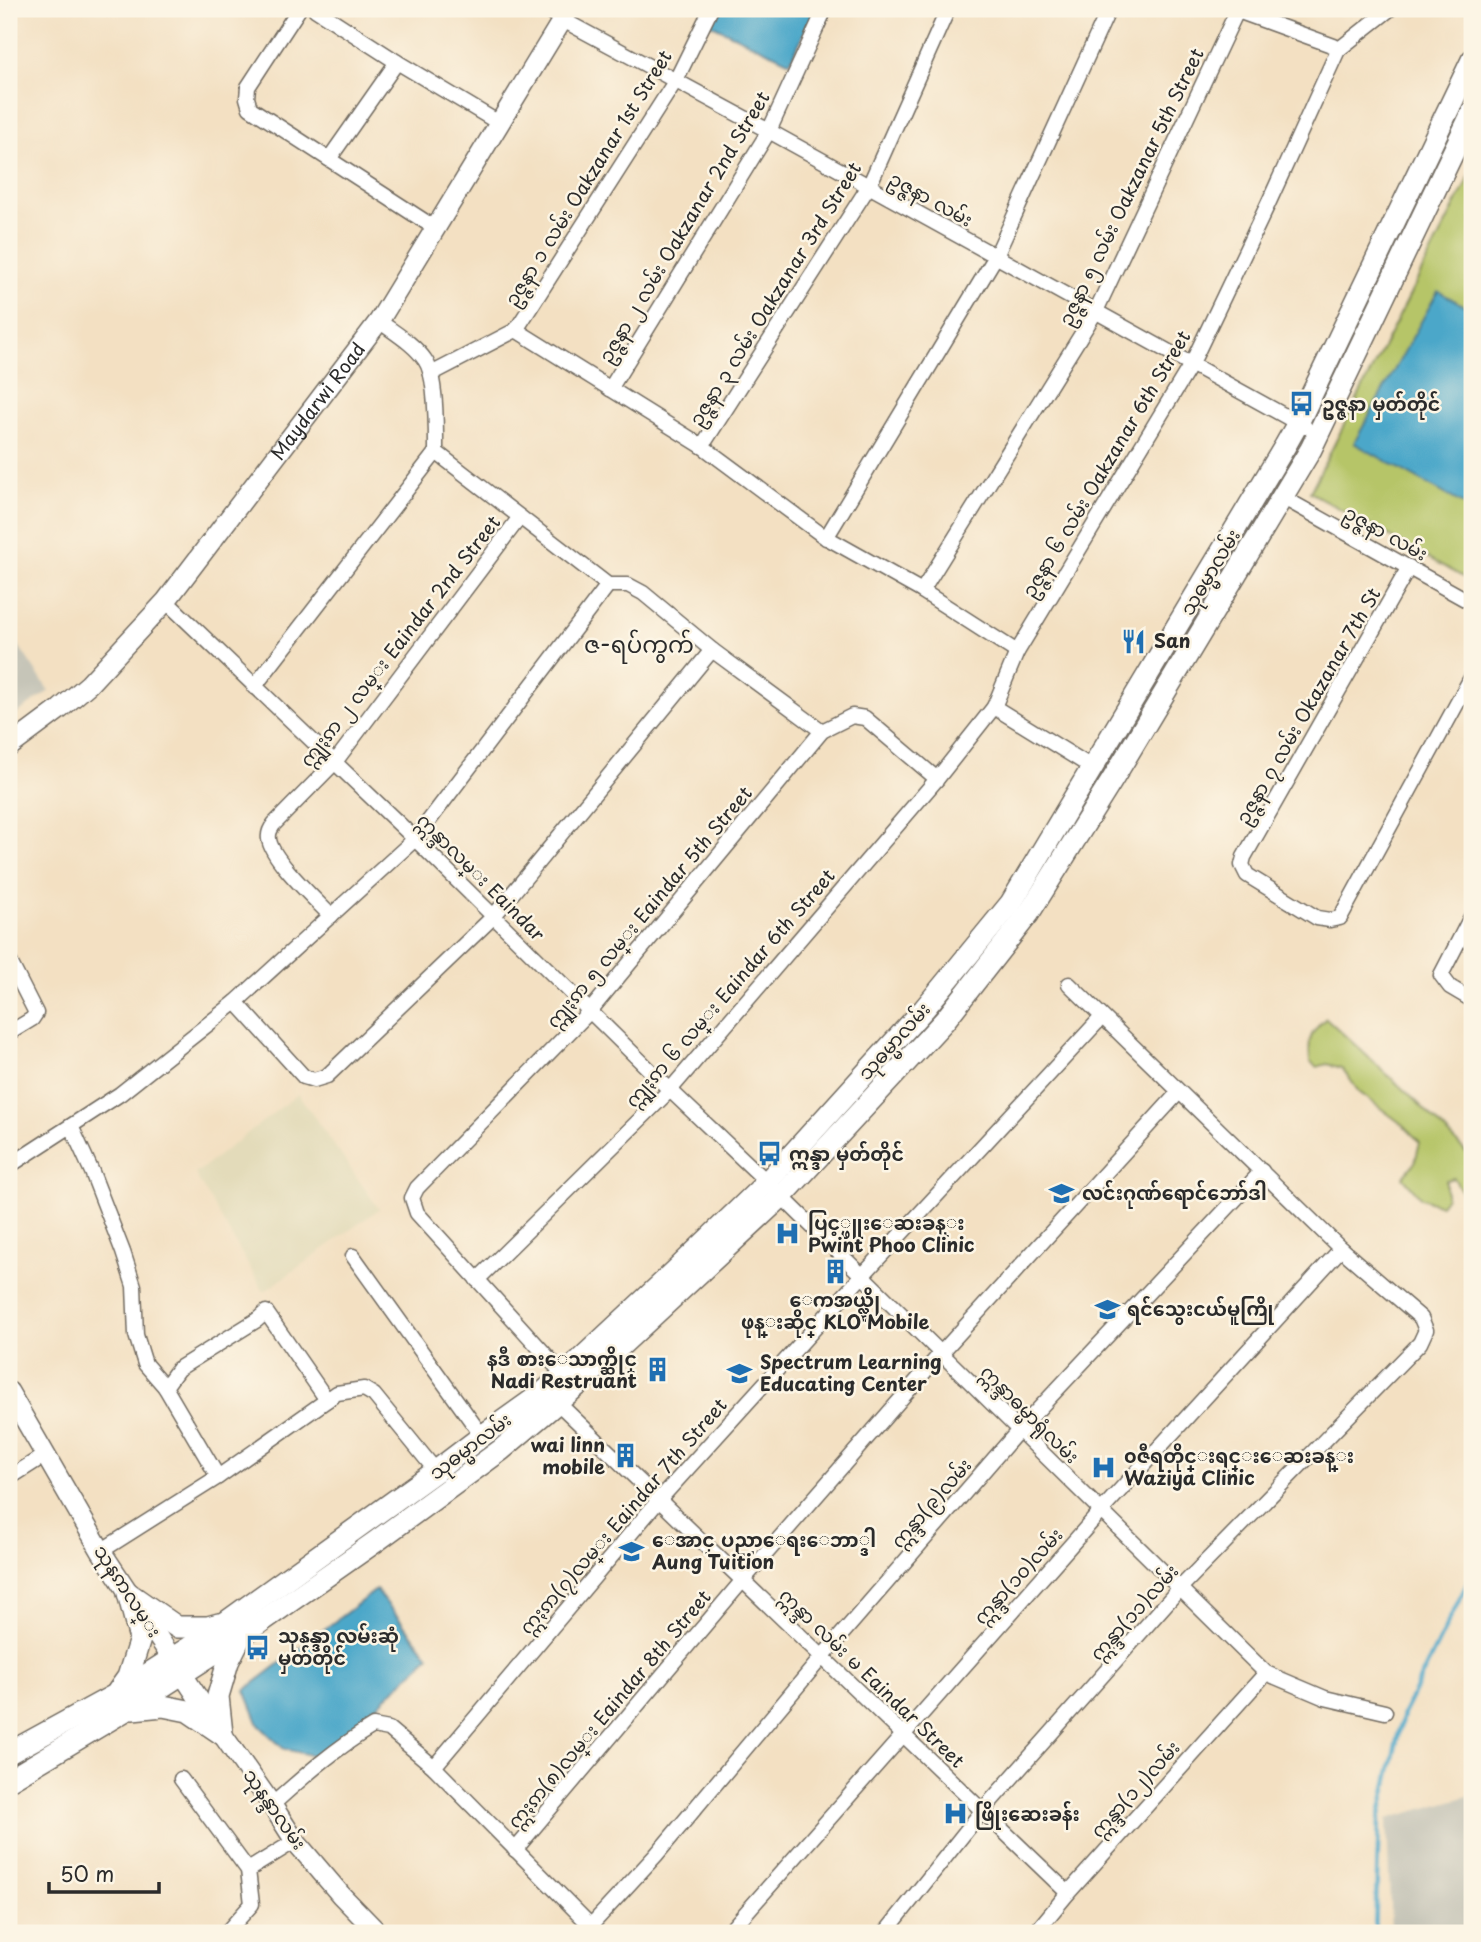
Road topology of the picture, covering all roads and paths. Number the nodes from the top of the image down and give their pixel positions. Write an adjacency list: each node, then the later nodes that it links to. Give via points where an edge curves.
1 (299, 9): 18 (street, via 248,88 247,97 250,108)
2 (315, 9): 13 (street)
3 (546, 9): 10 (street, ဥဇ္ဇနာ လမ်း)
4 (711, 9): 14 (street, ဥဇ္ဇနာ ၁ လမ်း Oakzanar 1st Street)
5 (825, 9): 17 (street, ဥဇ္ဇနာ ၂ လမ်း Oakzanar 2nd Street)
6 (948, 9): 19 (street, ဥဇ္ဇနာ ၃ လမ်း Oakzanar 3rd Street)
7 (1109, 9): 21 (street)
8 (1390, 9): 11 (street)
9 (1234, 10): 11 (street); 22 (street, ဥဇ္ဇနာ ၅ လမ်း Oakzanar 5th Street)
10 (566, 14): 14 (street, ဥဇ္ဇနာ လမ်း); 16 (street, Maydarwi Road)
11 (1338, 50): 25 (street, ဥဇ္ဇနာ ၆ လမ်း Oakzanar 6th Street)
12 (1472, 60): 28 (main road, သုဓမ္မာလမ်း)
13 (397, 62): 16 (street); 18 (street)
14 (676, 80): 17 (street, ဥဇ္ဇနာ လမ်း); 24 (street, ဥဇ္ဇနာ ၁ လမ်း Oakzanar 1st Street)
15 (1472, 113): 29 (main road, သုဓမ္မာလမ်း)
16 (499, 124): 20 (street, Maydarwi Road)
17 (769, 131): 19 (street, ဥဇ္ဇနာ လမ်း); 27 (street, ဥဇ္ဇနာ ၂ လမ်း Oakzanar 2nd Street)
18 (329, 159): 20 (street)
19 (869, 186): 21 (street, ဥဇ္ဇနာ လမ်း); 30 (street, ဥဇ္ဇနာ ၃ လမ်း Oakzanar 3rd Street)
20 (435, 228): 23 (street, Maydarwi Road)
21 (996, 256): 22 (street, ဥဇ္ဇနာ လမ်း); 34 (street)
22 (1097, 311): 25 (street, ဥဇ္ဇနာ လမ်း); 37 (street, ဥဇ္ဇနာ ၅ လမ်း Oakzanar 5th Street)
23 (379, 321): 26 (street, via 416,349); 38 (street, Maydarwi Road)
24 (516, 330): 26 (street); 27 (street)
25 (1192, 363): 28 (street, ဥဇ္ဇနာ လမ်း); 41 (street, ဥဇ္ဇနာ ၆ လမ်း Oakzanar 6th Street)
26 (431, 374): 31 (street)
27 (610, 389): 30 (street)
28 (1298, 423): 29 (street, ဥဇ္ဇနာ လမ်း); 48 (main road, သုဓမ္မာလမ်း)
29 (1318, 434): 32 (main road, သုဓမ္မာလမ်း)
30 (702, 446): 34 (street)
31 (436, 452): 33 (street); 43 (street)
32 (1282, 497): 35 (street, ဥဇ္ဇနာ လမ်း); 66 (main road, သုဓမ္မာလမ်း, via 1029,913 945,1020)
33 (520, 517): 36 (street); 47 (street, ဣျႏၵာ ၂ လမ္း Eaindar 2nd Street)
34 (826, 538): 37 (street)
35 (1409, 568): 39 (street, ဥဇ္ဇနာ လမ်း); 42 (street, ဥဇ္ဇနာ ၇ လမ်း Okazanar 7th St, via 1244,857 1247,875 1317,918 1340,918)
36 (608, 586): 40 (street, via 628,585 643,593); 50 (street)
37 (922, 592): 41 (street)
38 (166, 601): 43 (street, ဣန္ဒာလမ္း Eaindar); 46 (street, Maydarwi Road, via 89,684)
39 (1472, 603)
40 (712, 650): 45 (street); 53 (street)
41 (1017, 652): 44 (street, ဥဇ္ဇနာ ၆ လမ်း Oakzanar 6th Street)
42 (1472, 676)
43 (254, 687): 47 (street, ဣန္ဒာလမ္း Eaindar)
44 (994, 707): 48 (street); 49 (street, ဣျႏၵာ ၆ လမ္း Eaindar 6th Street)
45 (822, 731): 49 (street, ဣျႏၵာ ၅ လမ္း Eaindar 5th Street, via 852,716 865,718); 58 (street, ဣျႏၵာ ၅ လမ္း Eaindar 5th Street)
46 (9, 747)
47 (335, 762): 50 (street, ဣန္ဒာလမ္း Eaindar); 52 (street, ဣျႏၵာ ၂ လမ္း Eaindar 2nd Street, via 268,835 275,856)
48 (1093, 768): 66 (main road, သုဓမ္မာလမ်း, via 1011,903)
49 (937, 779): 61 (street, ဣျႏၵာ ၆ လမ္း Eaindar 6th Street)
50 (415, 839): 52 (street); 53 (street, ဣန္ဒာလမ္း Eaindar)
51 (1472, 915): 56 (street, via 1441,975 1450,987)
52 (331, 916): 57 (street)
53 (493, 917): 57 (street, via 327,1076 304,1077); 58 (street, ဣန္ဒာလမ္း Eaindar)
54 (9, 960): 60 (street, via 36,1013)
55 (1069, 984): 59 (street)
56 (1472, 1000)
57 (236, 1002): 63 (street, via 120,1094)
58 (590, 1011): 61 (street, ဣန္ဒာလမ္း Eaindar); 70 (street, ဣျႏၵာ ၅ လမ္း Eaindar 5th Street, via 412,1198 417,1213)
59 (1102, 1017): 62 (street); 69 (street, ဣႏၵာ(၇)လမ္း Eaindar 7th Street)
60 (9, 1033)
61 (670, 1090): 66 (street, ဣန္ဒာလမ္း Eaindar); 70 (street, ဣျႏၵာ ၆ လမ္း Eaindar 6th Street)
62 (1179, 1092): 65 (street); 71 (street, ဣႏၵာ(၈)လမ္း Eaindar 8th Street)
63 (71, 1126): 64 (street); 73 (street, via 134,1286 136,1335 145,1364)
64 (9, 1166)
65 (1262, 1171): 67 (street); 77 (street, ဣန္ဒာ(၉)လမ်း)
66 (774, 1189): 69 (street, ဣန္ဒာဓမ္မာရုံလမ်း); 72 (main road, သုဓမ္မာလမ်း); 76 (main road, သုဓမ္မာလမ်း)
67 (1342, 1249): 84 (street, ဣန္ဒာ(၁၀)လမ်း); 87 (street, ဣန္ဒာ(၁၁)လမ်း, via 1422,1318 1426,1330 1420,1343)
68 (353, 1256): 78 (street)
69 (862, 1276): 71 (street, ဣန္ဒာဓမ္မာရုံလမ်း); 83 (street, ဣႏၵာ(၇)လမ္း Eaindar 7th Street)
70 (477, 1280): 72 (street)
71 (941, 1353): 77 (street, ဣန္ဒာဓမ္မာရုံလမ်း); 86 (street, ဣႏၵာ(၈)လမ္း Eaindar 8th Street)
72 (564, 1375): 78 (main road, သုဓမ္မာလမ်း)
73 (165, 1387): 75 (street, via 178,1369 266,1312); 81 (street)
74 (9, 1392): 79 (street, သုနၵာလမ္း)
75 (327, 1400): 80 (street, via 337,1393 364,1389 374,1395); 81 (street)
76 (558, 1403): 83 (street, ဣန္ဒာ လမ်း မ Eaindar Street); 89 (main road, သုဓမ္မာလမ်း, via 440,1496)
77 (1020, 1430): 84 (street, ဣန္ဒာဓမ္မာရုံလမ်း); 90 (street, ဣန္ဒာ(၉)လမ်း)
78 (482, 1436): 80 (main road, သုဓမ္မာလမ်း)
79 (45, 1455): 82 (street); 85 (street, သုနၵာလမ္း)
80 (436, 1471): 89 (main road, သုဓမ္မာလမ်း)
81 (218, 1477): 85 (street)
82 (9, 1478)
83 (659, 1500): 86 (street, ဣန္ဒာ လမ်း မ Eaindar Street); 98 (street, ဣႏၵာ(၇)လမ္း Eaindar 7th Street)
84 (1101, 1511): 87 (street, ဣန္ဒာဓမ္မာရုံလမ်း); 96 (street, ဣန္ဒာ(၁၀)လမ်း)
85 (101, 1551): 88 (street, သုနၵာလမ္း)
86 (743, 1580): 90 (street, ဣန္ဒာ လမ်း မ Eaindar Street); 104 (street, ဣႏၵာ(၈)လမ္း Eaindar 8th Street)
87 (1180, 1588): 92 (street, ဣန္ဒာဓမ္မာရုံလမ်း); 102 (street, ဣန္ဒာ(၁၁)လမ်း)
88 (128, 1593): 89 (main road, via 177,1628); 91 (street, သုနၵာလမ္း); 93 (main road, via 140,1639)
89 (237, 1627): 91 (main road, သုဓမ္မာလမ်း); 95 (main road, via 218,1696)
90 (822, 1657): 96 (street, ဣန္ဒာ လမ်း မ Eaindar Street); 107 (street, ဣန္ဒာ(၉)လမ်း)
91 (177, 1667): 93 (main road, သုဓမ္မာလမ်း); 95 (street, သုနန္ဒာလမ်း)
92 (1266, 1673): 94 (street, via 1325,1698); 106 (street, ဣန္ဒာ(၁၂)လမ်း)
93 (120, 1703): 95 (main road, via 188,1711); 97 (main road, သုဓမ္မာလမ်း); 100 (main road, သုဓမ္မာလမ်း)
94 (1385, 1712)
95 (222, 1734): 101 (street, သုနန္ဒာလမ်း)
96 (903, 1734): 102 (street, ဣန္ဒာ လမ်း မ Eaindar Street); 110 (street, ဣန္ဒာ(၁၀)လမ်း)
97 (9, 1753)
98 (434, 1767): 101 (street, via 389,1729 373,1726 319,1763); 104 (street)
99 (181, 1779): 105 (street)
100 (9, 1780)
101 (272, 1805): 103 (street, သုနန္ဒာလမ်း)
102 (982, 1811): 106 (street, ဣန္ဒာ လမ်း မ Eaindar Street); 111 (street, ဣန္ဒာ(၁၁)လမ်း)
103 (295, 1841): 105 (street); 108 (street, သုနန္ဒာလမ်း)
104 (515, 1850): 107 (street)
105 (247, 1870): 109 (street, via 252,1905)
106 (1068, 1893): 112 (street, ဣန္ဒာ(၁၂)လမ်း)
107 (588, 1929)
108 (368, 1930)
109 (226, 1933)
110 (728, 1933)
111 (885, 1933)
112 (1035, 1933)

